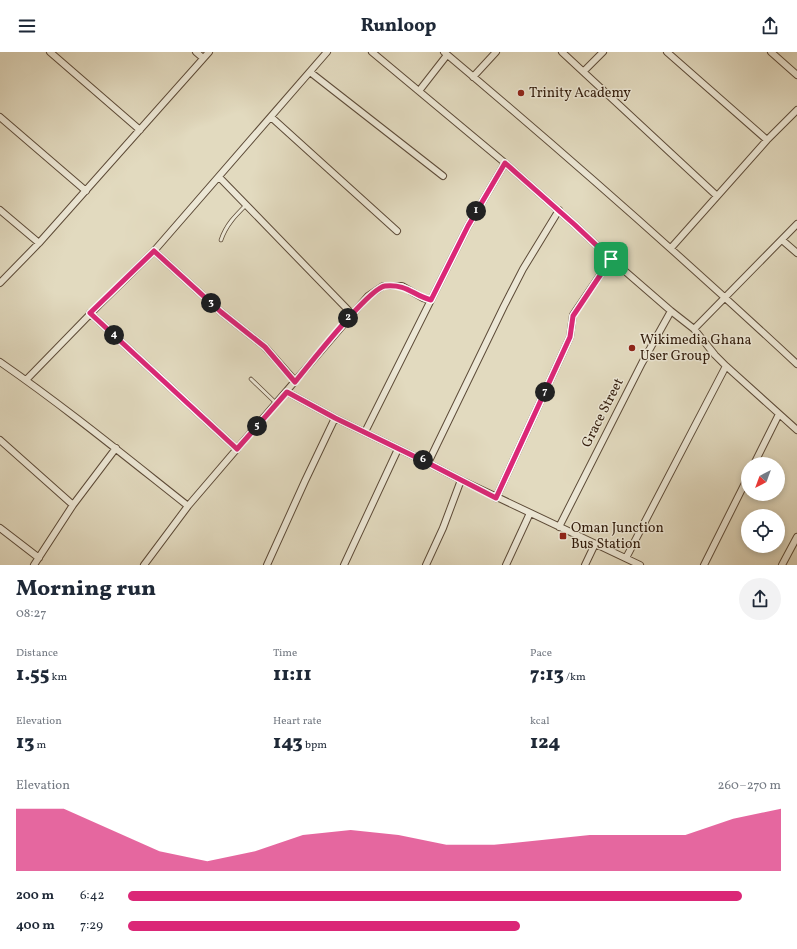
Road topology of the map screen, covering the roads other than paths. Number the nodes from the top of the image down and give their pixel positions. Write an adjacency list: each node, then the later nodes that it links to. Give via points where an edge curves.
1 (50, 52): 21 (street)
2 (196, 52): 12 (street)
3 (209, 52): 12 (street)
4 (327, 52): 14 (street)
5 (372, 52): 17 (street)
6 (496, 52): 16 (street)
7 (562, 52): 13 (street)
8 (603, 52): 13 (street)
9 (667, 52): 22 (street)
10 (771, 52): 15 (street)
11 (446, 53): 16 (street); 17 (street)
12 (203, 58): 21 (street)
13 (584, 71): 27 (street)
14 (310, 72): 20 (street); 24 (street)
15 (797, 75)
16 (473, 77): 36 (street)
17 (419, 90): 23 (street)
18 (797, 110): 22 (street)
19 (0, 117): 26 (street)
20 (271, 117): 25 (street); 32 (street)
21 (140, 130): 26 (street)
22 (767, 140): 27 (street)
23 (505, 163): 30 (street); 42 (street, via 468,226)
24 (442, 176)
25 (219, 177): 28 (street); 37 (street)
26 (86, 191): 35 (street)
27 (717, 196): 36 (street)
28 (246, 206): 33 (lane, via 224,229); 45 (street)
29 (0, 210): 35 (street)
30 (558, 210): 39 (street); 64 (street, via 523,269)
31 (797, 224): 34 (street)
32 (397, 231)
33 (221, 240)
34 (782, 240): 38 (street); 41 (street)
35 (39, 243): 40 (street)
36 (670, 248): 41 (street)
37 (154, 251): 44 (street); 52 (street, via 221,312 265,347)
38 (797, 253)
39 (611, 259): 43 (street); 67 (street, via 573,316 570,337)
40 (0, 283)
41 (725, 297): 46 (street); 48 (street)
42 (431, 300): 45 (street, via 402,286 383,286 368,296); 58 (street)
43 (671, 311): 46 (street); 71 (street, Grace Street)
44 (90, 313): 51 (street); 61 (street)
45 (352, 314): 52 (street)
46 (694, 329): 49 (street)
47 (0, 362): 51 (street)
48 (797, 364)
49 (726, 366): 55 (street); 76 (street)
50 (251, 379): 54 (lane)
51 (26, 380): 60 (street)
52 (295, 382): 53 (street)
53 (287, 392): 54 (street); 56 (street)
54 (277, 404): 61 (street)
55 (779, 414): 57 (street); 63 (street)
56 (335, 418): 58 (street); 79 (street)
57 (797, 430)
58 (364, 432): 62 (street)
59 (0, 440): 68 (street)
60 (116, 448): 68 (street); 69 (street)
61 (237, 449): 69 (street)
62 (398, 449): 64 (street); 80 (street)
63 (758, 457)
64 (428, 463): 65 (street)
65 (461, 480): 67 (street); 81 (street)
66 (741, 491): 85 (street)
67 (496, 498): 70 (street)
68 (73, 506): 75 (street)
69 (188, 506): 78 (street)
70 (530, 513): 71 (street); 82 (street)
71 (559, 527): 74 (street)
72 (0, 528): 75 (street)
73 (797, 537): 86 (street)
74 (595, 544): 76 (street); 83 (street)
75 (39, 558): 77 (street)
76 (626, 558): 84 (street)
77 (34, 565)
78 (144, 565)
79 (267, 565)
80 (344, 565)
81 (426, 565)
82 (506, 565)
83 (585, 565)
84 (640, 565)
85 (704, 565)
86 (782, 565)

